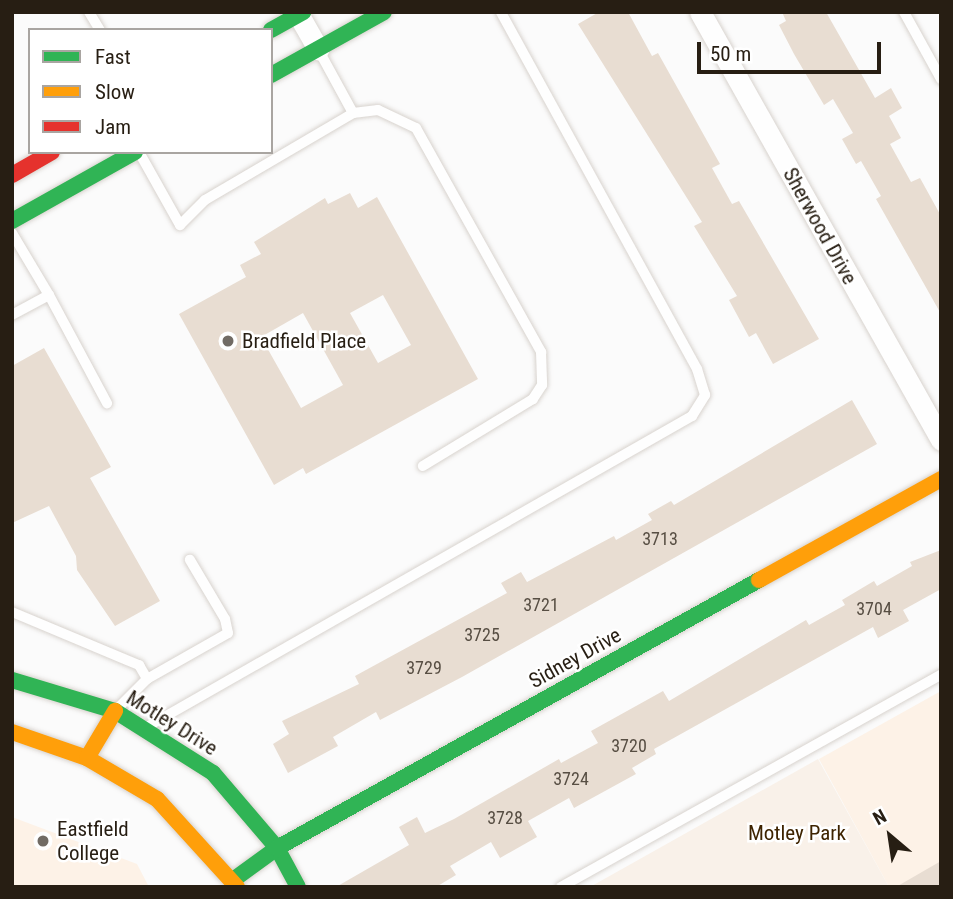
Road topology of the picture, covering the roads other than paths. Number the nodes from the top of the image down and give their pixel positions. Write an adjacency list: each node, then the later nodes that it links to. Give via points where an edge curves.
1 (89, 12): 7 (lane)
2 (384, 12): 9 (main road)
3 (501, 12): 31 (lane, via 697,369 705,395 692,416)
4 (700, 12): 22 (street, Sherwood Drive)
5 (904, 12): 11 (lane)
6 (299, 13): 8 (main road); 9 (street)
7 (99, 28)
8 (273, 29)
9 (318, 49): 10 (main road); 12 (lane)
10 (273, 74)
11 (941, 79)
12 (353, 113): 15 (lane, via 205,200 180,225); 23 (lane, via 378,110 416,128 541,352 542,384 533,399)
13 (49, 154): 16 (main road)
14 (133, 154): 17 (main road)
15 (138, 154)
16 (12, 175)
17 (12, 221)
18 (12, 233): 19 (lane)
19 (49, 295): 20 (lane); 21 (lane)
20 (12, 315)
21 (107, 403)
22 (941, 440)
23 (423, 466)
24 (941, 478): 34 (main road, Sidney Drive)
25 (190, 560): 28 (lane, via 225,619 228,633)
26 (12, 612): 28 (lane, via 139,665)
27 (941, 675): 37 (lane)
28 (147, 679): 30 (lane)
29 (12, 680): 30 (main road, Motley Drive)
30 (115, 711): 31 (main road, Motley Drive); 33 (main road)
31 (145, 728): 34 (main road, Motley Drive, via 213,773)
32 (12, 732): 33 (main road)
33 (87, 758): 35 (main road, via 157,799)
34 (277, 848): 35 (main road, Sidney Drive); 36 (main road, Motley Drive)
35 (235, 883)
36 (298, 887)
37 (561, 887)

